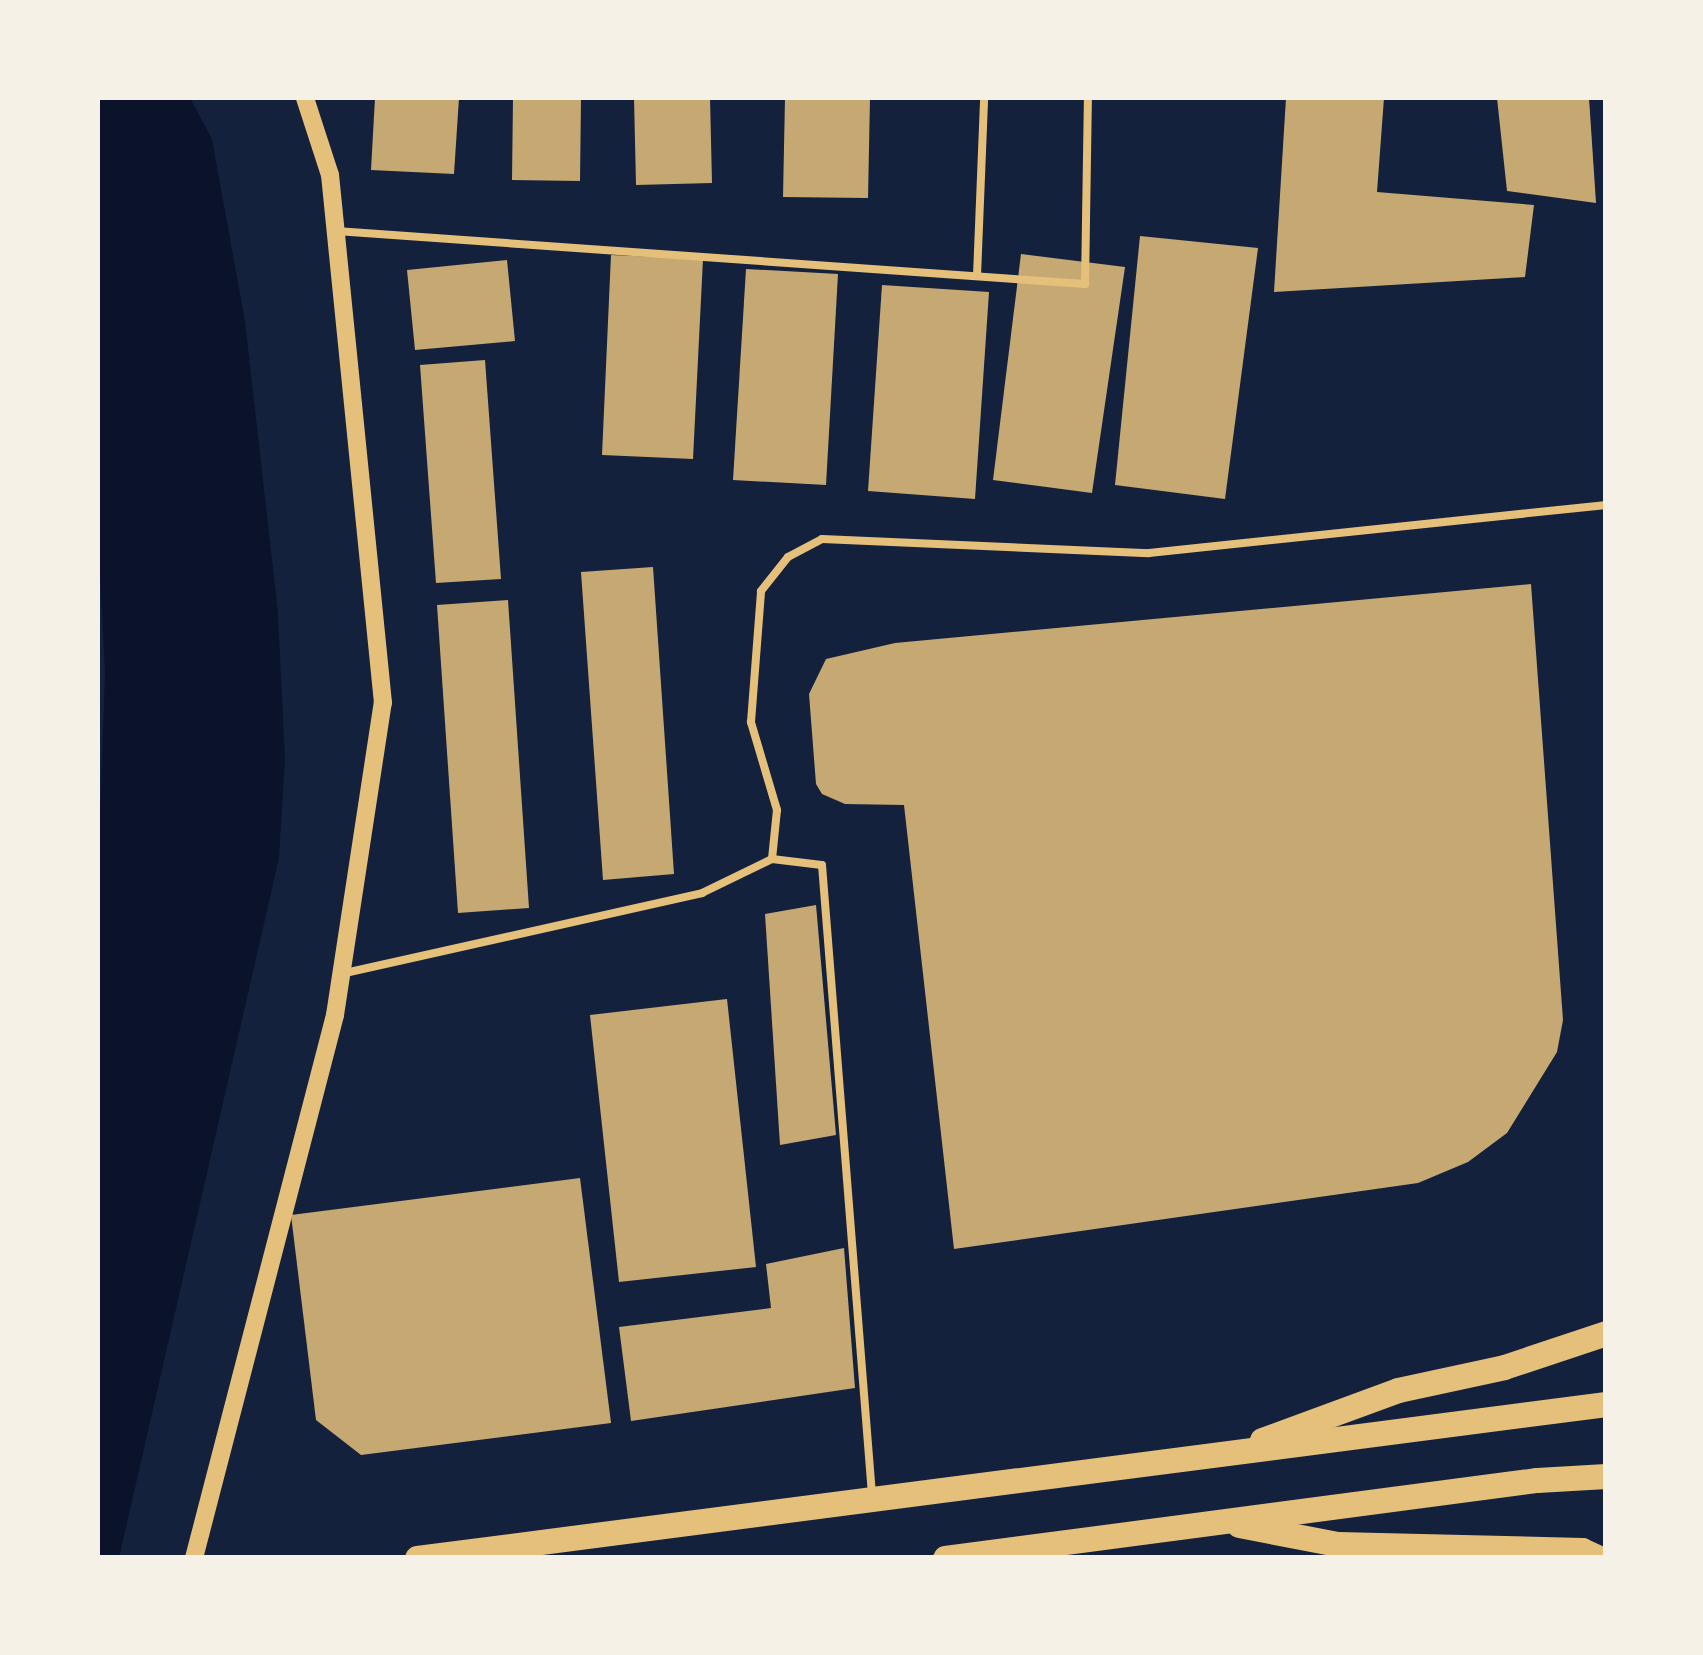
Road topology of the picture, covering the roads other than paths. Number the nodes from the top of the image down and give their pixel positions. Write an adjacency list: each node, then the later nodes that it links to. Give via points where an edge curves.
1 (305, 98): 4 (street, via 330,175)
2 (984, 98): 5 (lane)
3 (1088, 98): 5 (lane, via 1085,284)
4 (336, 231): 5 (lane); 8 (street, via 383,703)
5 (977, 276)
6 (1606, 505): 7 (lane, via 1149,553 822,539 788,557 762,591 752,722 778,810)
7 (772, 859): 8 (lane, via 702,893); 13 (lane, via 822,865)
8 (341, 974): 16 (street)
9 (1606, 1333): 11 (main road, via 1504,1367 1398,1390)
10 (1606, 1404): 11 (main road)
11 (1211, 1457): 13 (main road)
12 (1606, 1476): 14 (main road)
13 (872, 1500): 17 (main road)
14 (1214, 1520): 15 (main road); 19 (main road, via 1337,1544 1582,1550)
15 (985, 1555): 18 (main road)
16 (194, 1558)
17 (418, 1558)
18 (945, 1558)
19 (1599, 1558)

